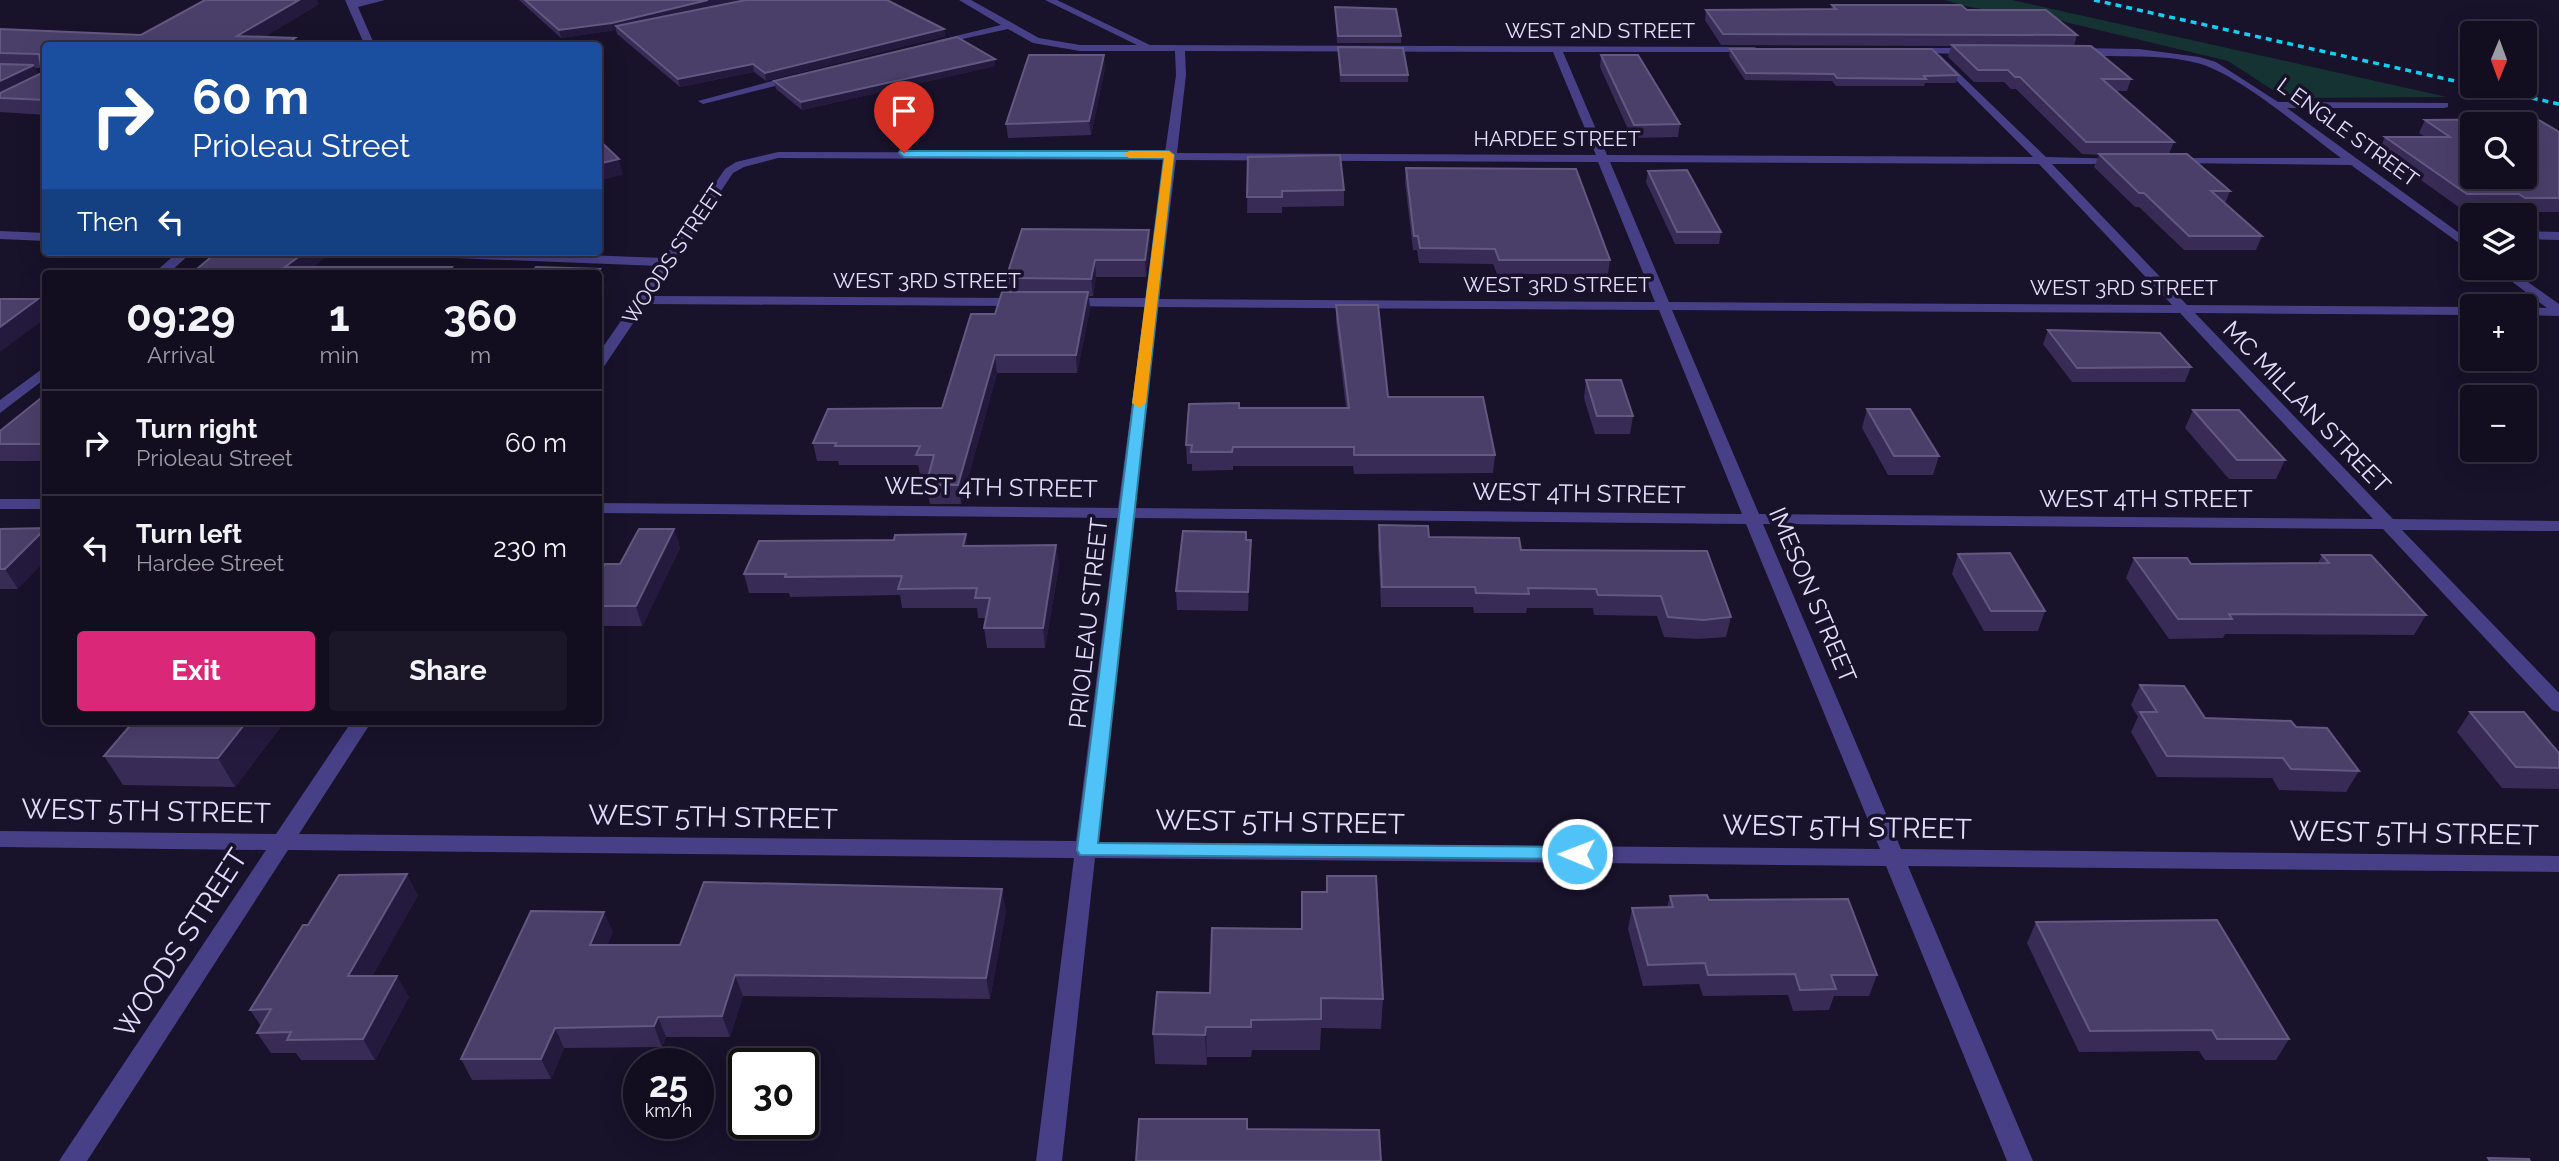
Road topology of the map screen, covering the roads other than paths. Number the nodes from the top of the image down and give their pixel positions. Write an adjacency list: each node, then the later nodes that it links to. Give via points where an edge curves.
1 (380, 0): 4 (street)
2 (964, 0): 5 (street, WEST 2ND STREET)
3 (1050, 0): 8 (street)
4 (352, 3): 6 (street)
5 (1010, 26): 7 (street); 8 (street, WEST 2ND STREET, via 1056,46)
6 (368, 42)
7 (931, 45)
8 (1153, 49): 9 (street, WEST 2ND STREET)
9 (1180, 49): 10 (street, WEST 2ND STREET); 20 (street, PRIOLEAU STREET, via 1181,75)
10 (1557, 50): 11 (street, WEST 2ND STREET); 21 (street, IMESON STREET)
11 (1766, 50)
12 (1905, 51): 13 (street)
13 (1933, 51): 14 (street); 23 (street, MC MILLAN STREET)
14 (1988, 51)
15 (2070, 51): 18 (street, L ENGLE STREET, via 2194,59 2225,70)
16 (803, 76): 17 (street)
17 (703, 101)
18 (2276, 105): 19 (street); 26 (street, L ENGLE STREET)
19 (2444, 105)
20 (1169, 155): 21 (street, HARDEE STREET); 22 (street, HARDEE STREET, via 798,153); 40 (street, PRIOLEAU STREET)
21 (1602, 157): 23 (street, HARDEE STREET); 41 (street, IMESON STREET)
22 (759, 158): 36 (street, WOODS STREET, via 729,171)
23 (2042, 160): 24 (street, HARDEE STREET); 42 (street, MC MILLAN STREET)
24 (2137, 161)
25 (2164, 161): 26 (street)
26 (2355, 163): 28 (street, L ENGLE STREET)
27 (0, 234): 32 (street)
28 (2453, 234): 29 (street); 33 (street, L ENGLE STREET)
29 (2460, 234)
30 (2537, 235): 31 (street)
31 (2559, 236)
32 (42, 237)
33 (2460, 239)
34 (181, 256): 37 (street)
35 (553, 256): 36 (street)
36 (666, 262): 39 (street, WOODS STREET)
37 (165, 270)
38 (2516, 280): 44 (street)
39 (642, 300): 40 (street, WEST 3RD STREET); 46 (street, WOODS STREET)
40 (1152, 302): 41 (street, WEST 3RD STREET); 52 (street, PRIOLEAU STREET)
41 (1664, 305): 42 (street, WEST 3RD STREET); 53 (street, IMESON STREET)
42 (2182, 309): 43 (street, WEST 3RD STREET); 54 (street, MC MILLAN STREET)
43 (2460, 311)
44 (2559, 311): 45 (street)
45 (2537, 312)
46 (602, 359)
47 (42, 373): 48 (street)
48 (0, 408)
49 (0, 504): 50 (street)
50 (42, 504)
51 (602, 508): 52 (street, WEST 4TH STREET)
52 (1125, 513): 53 (street, WEST 4TH STREET); 60 (street, PRIOLEAU STREET)
53 (1755, 519): 54 (street, WEST 4TH STREET); 61 (street, IMESON STREET)
54 (2388, 524): 55 (street, WEST 4TH STREET); 56 (street, MC MILLAN STREET)
55 (2559, 526)
56 (2559, 705)
57 (359, 725): 59 (street, WOODS STREET)
58 (0, 839): 59 (street, WEST 5TH STREET)
59 (282, 842): 60 (street, WEST 5TH STREET); 63 (street, WOODS STREET)
60 (1087, 850): 61 (street, WEST 5TH STREET); 64 (street, PRIOLEAU STREET)
61 (1896, 857): 62 (street, WEST 5TH STREET); 65 (street, IMESON STREET)
62 (2559, 864)
63 (72, 1161)
64 (1049, 1161)
65 (2020, 1161)

